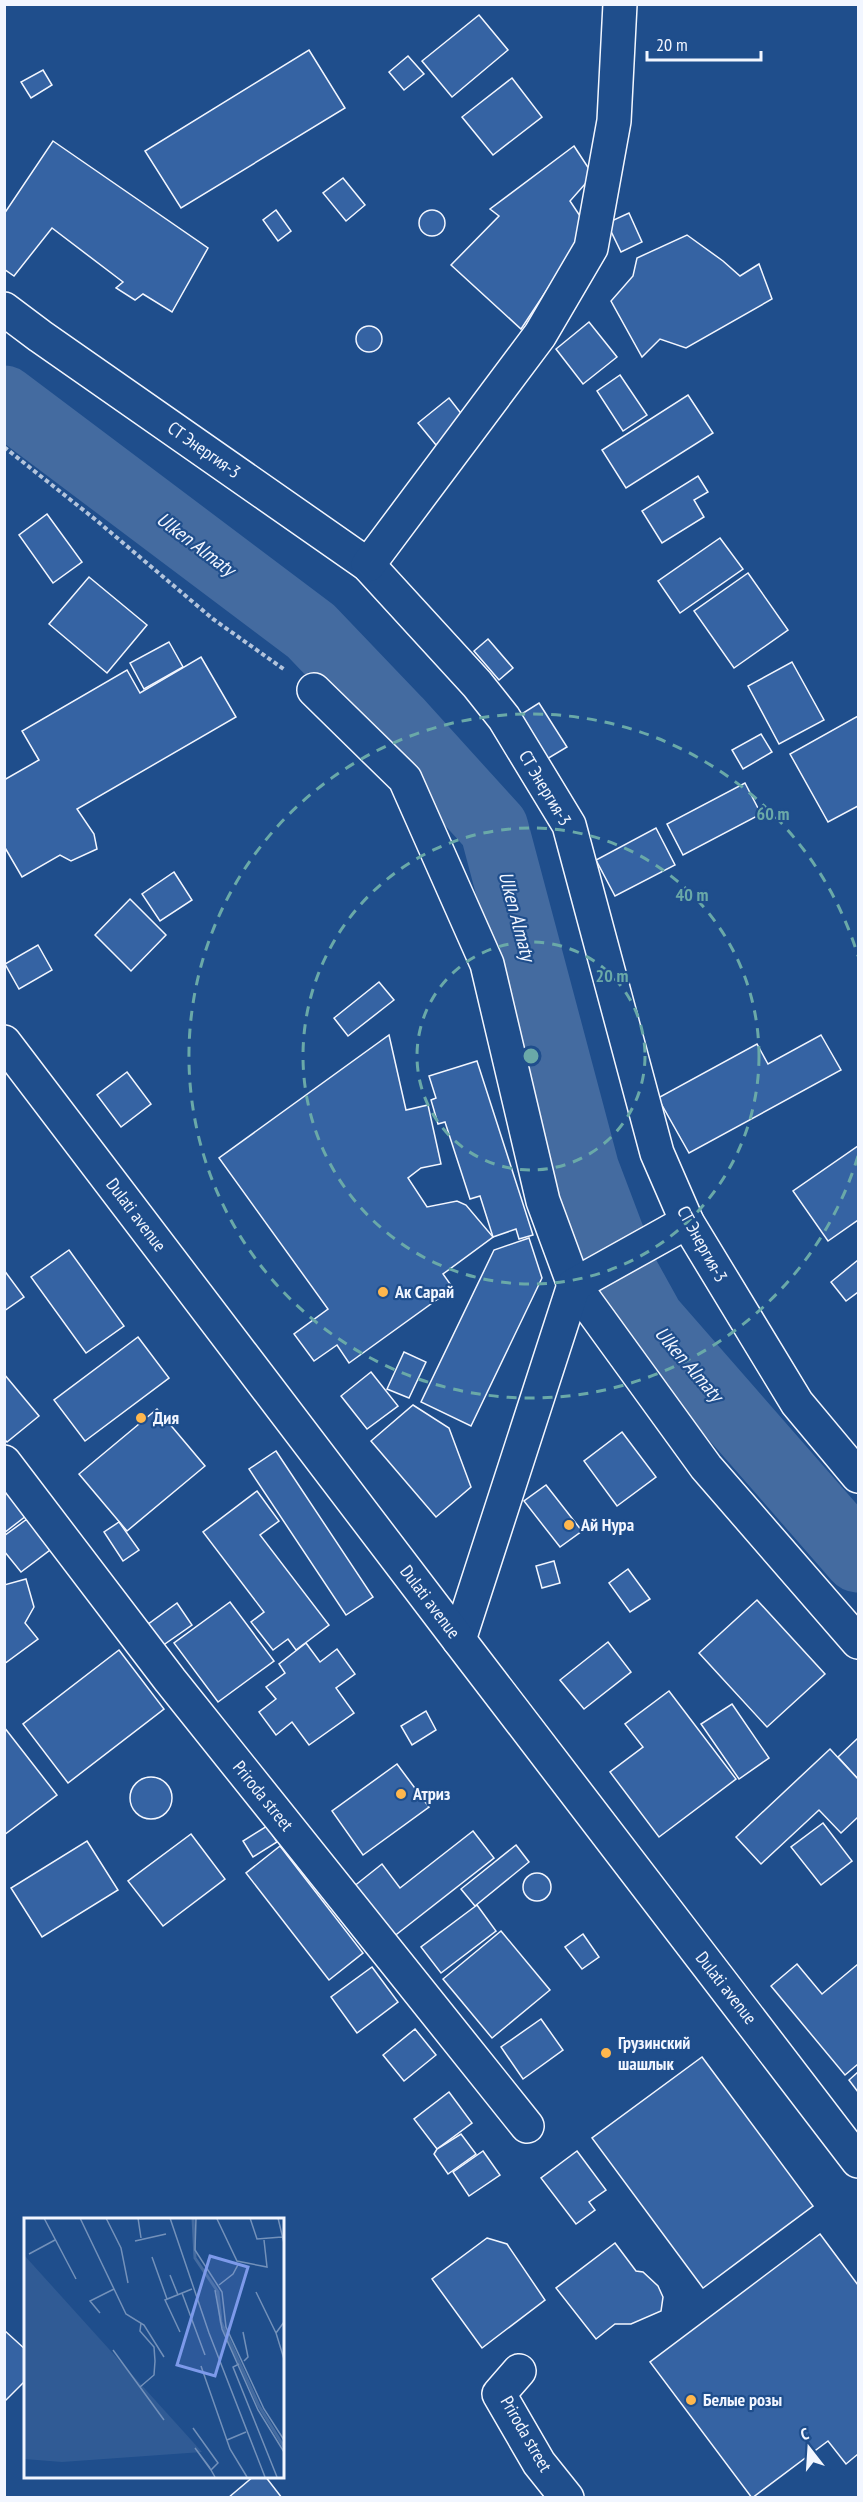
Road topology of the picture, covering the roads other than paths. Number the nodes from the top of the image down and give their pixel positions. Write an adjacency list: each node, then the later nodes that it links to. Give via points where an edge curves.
1 (620, 4): 3 (street, via 614,121 591,248 540,335)
2 (4, 309): 3 (street, СТ Энергия-3)
3 (368, 565): 6 (street, СТ Энергия-3, via 504,718 570,825)
4 (314, 690): 7 (street, via 405,779 487,964 543,1202)
5 (4, 1042): 10 (street, Dulati avenue)
6 (675, 1229): 7 (street); 9 (street, СТ Энергия-3, via 796,1403)
7 (588, 1277): 10 (street); 11 (street, via 705,1467)
8 (4, 1462): 12 (street, Priroda street, via 170,1680)
9 (858, 1476)
10 (459, 1640): 13 (street, Dulati avenue)
11 (858, 1642)
12 (527, 2126)
13 (858, 2161)
14 (519, 2371): 15 (street, Priroda street, via 499,2394 538,2463)
15 (567, 2498)

